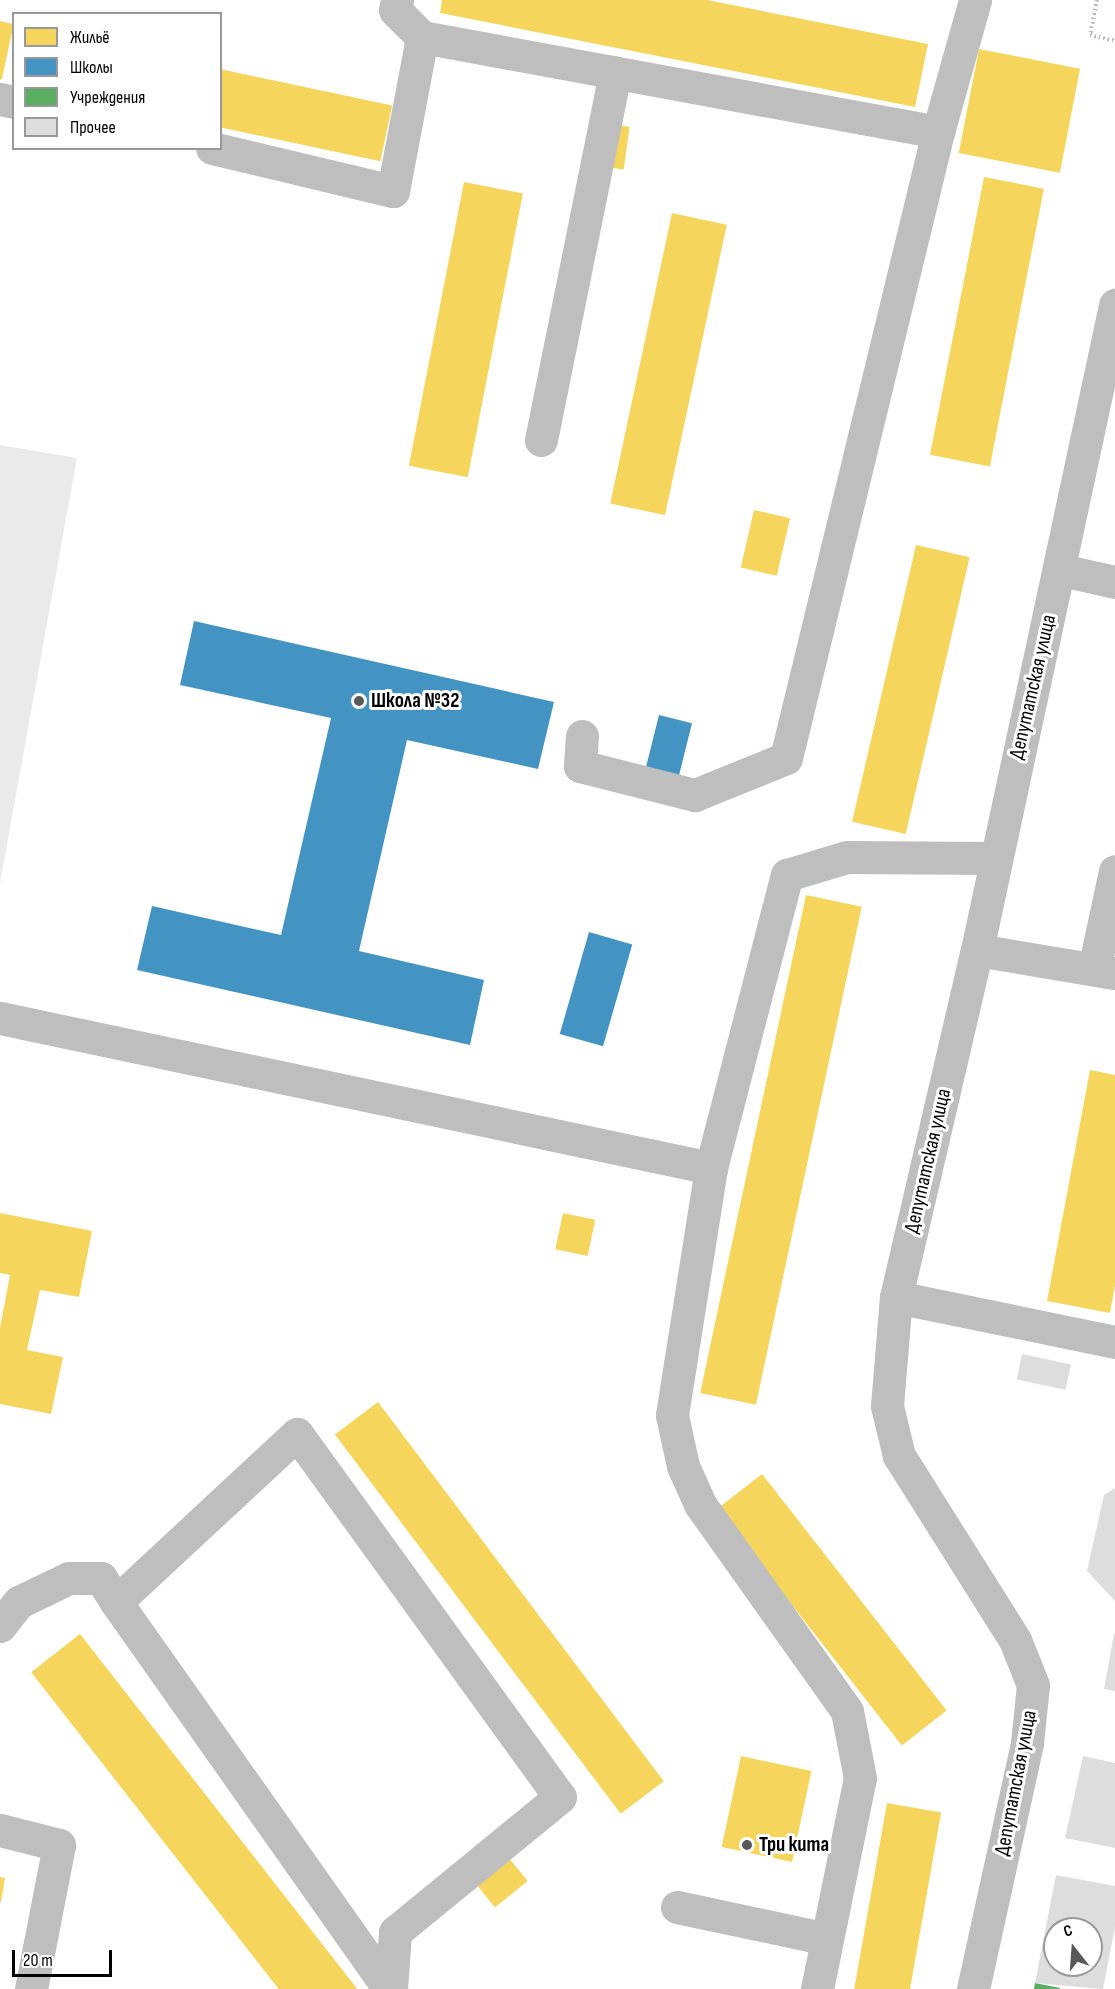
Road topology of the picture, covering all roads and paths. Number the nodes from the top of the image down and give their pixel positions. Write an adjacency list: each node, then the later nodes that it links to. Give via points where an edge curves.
1 (397, 0): 4 (street, via 395,10)
2 (975, 0): 7 (street)
3 (1097, 0): 5 (path, via 1090,34)
4 (422, 36): 6 (street); 8 (street, via 393,191)
5 (1115, 41)
6 (615, 72): 7 (street); 11 (street)
7 (938, 132): 14 (street, via 786,758 695,795 580,766)
8 (220, 150)
9 (1115, 305): 10 (street, Депутатская улица)
10 (1109, 368): 12 (street, Депутатская улица)
11 (541, 440)
12 (1061, 570): 13 (street); 15 (street, Депутатская улица)
13 (1115, 582)
14 (582, 736)
15 (993, 858): 17 (street, Депутатская улица); 20 (street, via 847,857 787,875)
16 (1115, 871): 18 (street)
17 (977, 950): 18 (street); 21 (street, Депутатская улица)
18 (1104, 971)
19 (0, 1018): 20 (street)
20 (711, 1168): 27 (street, via 672,1415 683,1466 700,1504 847,1711 860,1778)
21 (896, 1297): 22 (street); 31 (street, Депутатская улица, via 887,1406 898,1456 1015,1640 1032,1685 1028,1743)
22 (1115, 1342)
23 (116, 1602): 24 (street, via 100,1578 69,1578 19,1602); 29 (street); 29 (street, via 297,1434 560,1797 395,1932)
24 (0, 1626)
25 (0, 1830): 28 (street, via 59,1845)
26 (677, 1907): 27 (street)
27 (827, 1940): 30 (street)
28 (31, 1989)
29 (390, 1989)
30 (818, 1989)
31 (973, 1989)

